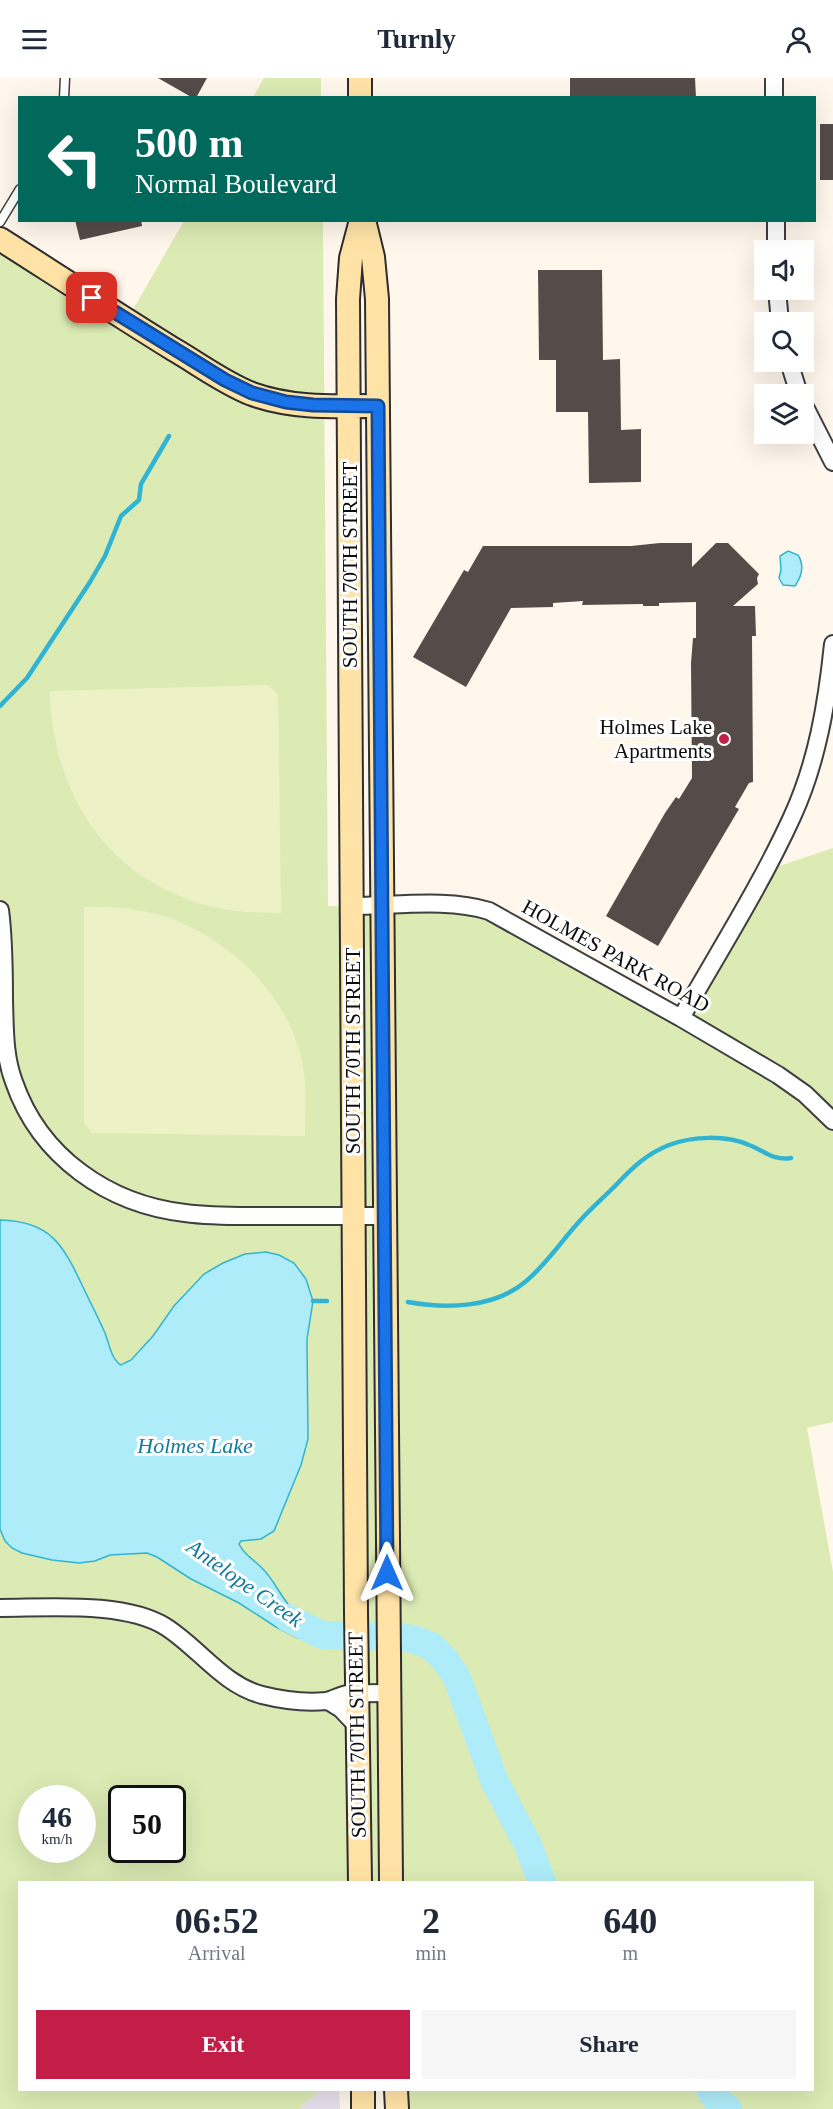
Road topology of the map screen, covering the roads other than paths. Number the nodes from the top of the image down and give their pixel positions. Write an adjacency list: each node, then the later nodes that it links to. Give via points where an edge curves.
1 (65, 78): 4 (lane)
2 (360, 78): 5 (main road)
3 (774, 78): 6 (street)
4 (64, 96)
5 (360, 96)
6 (774, 96)
7 (18, 192): 8 (lane)
8 (0, 222)
9 (362, 222): 14 (main road, SOUTH 70TH STREET, via 354,242 349,275)
10 (363, 222): 15 (main road, SOUTH 70TH STREET, via 376,276)
11 (776, 222): 13 (street)
12 (0, 239): 14 (main road, via 240,388 286,402)
13 (776, 240)
14 (349, 406): 15 (main road); 19 (main road, SOUTH 70TH STREET)
15 (378, 406): 20 (main road, SOUTH 70TH STREET)
16 (814, 425): 17 (street)
17 (833, 462)
18 (833, 644): 22 (street, via 821,728 792,816)
19 (351, 906): 20 (street, HOLMES PARK ROAD); 24 (main road, SOUTH 70TH STREET)
20 (382, 906): 22 (street, HOLMES PARK ROAD, via 453,905 489,911); 25 (main road, SOUTH 70TH STREET)
21 (0, 910): 24 (street, via 5,1031 13,1082 38,1129 64,1160 110,1191 171,1211)
22 (681, 1018): 23 (street, HOLMES PARK ROAD, via 778,1075)
23 (833, 1121)
24 (354, 1216): 25 (street); 28 (main road, SOUTH 70TH STREET)
25 (386, 1216): 27 (main road, SOUTH 70TH STREET)
26 (0, 1608): 29 (street, via 109,1610 149,1618 250,1691 280,1699)
27 (389, 1693): 28 (street); 32 (main road, SOUTH 70TH STREET)
28 (357, 1694): 29 (street); 30 (main road, SOUTH 70TH STREET)
29 (328, 1701): 30 (street)
30 (357, 1726): 31 (main road, SOUTH 70TH STREET)
31 (360, 1881)
32 (390, 1881)
33 (363, 2091): 35 (main road)
34 (396, 2091): 36 (main road)
35 (363, 2109)
36 (396, 2109)

